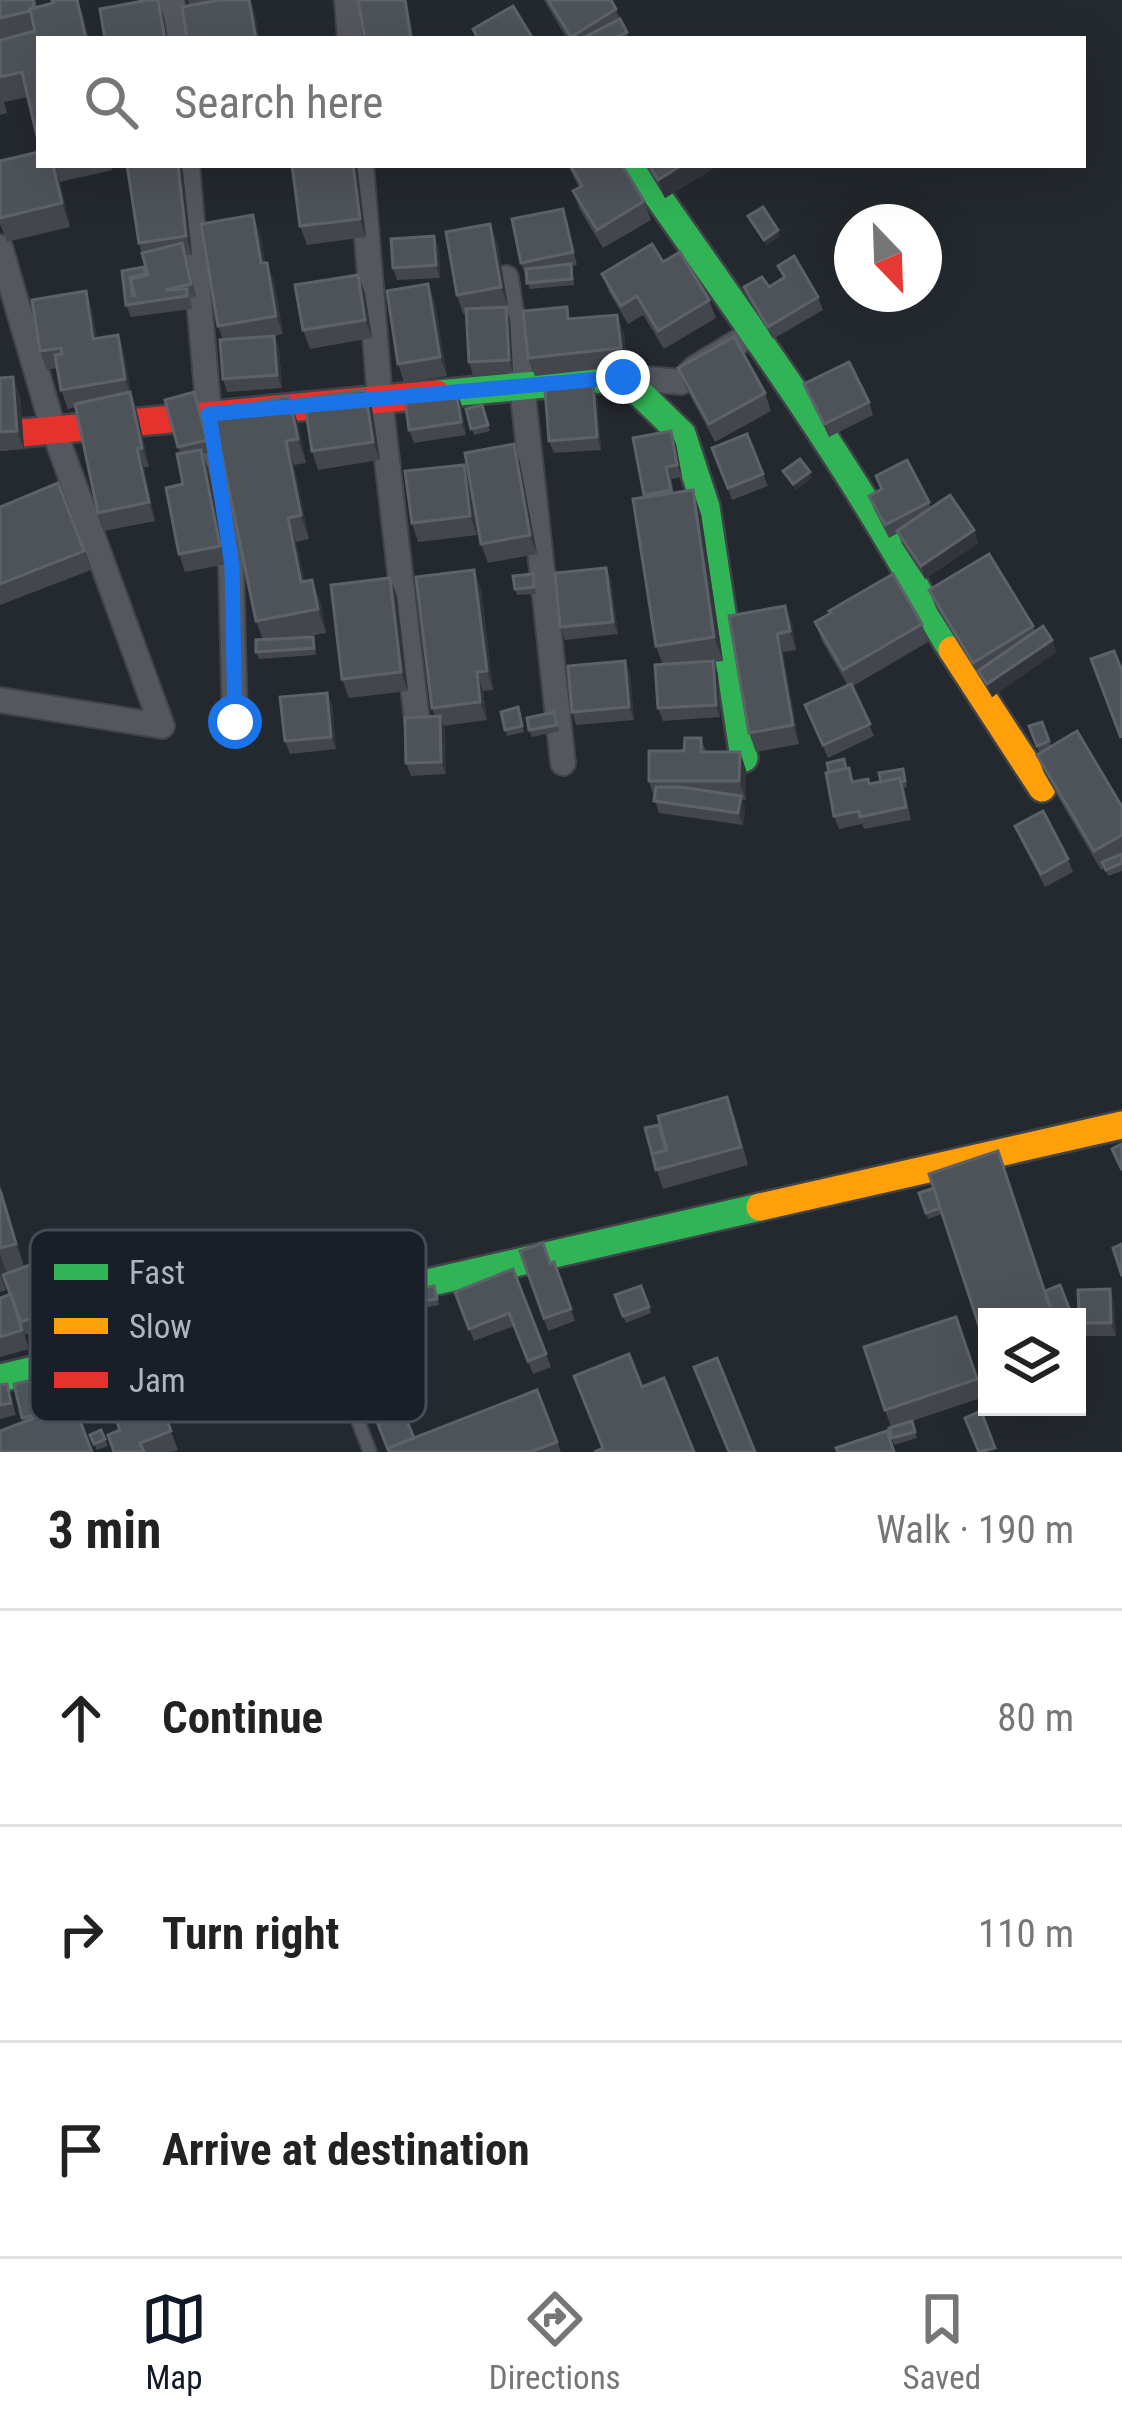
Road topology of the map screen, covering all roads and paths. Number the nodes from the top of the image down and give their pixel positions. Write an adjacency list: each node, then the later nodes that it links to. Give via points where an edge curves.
1 (347, 0): 4 (street)
2 (172, 1): 3 (street)
3 (176, 36)
4 (350, 36)
5 (187, 168): 14 (street)
6 (361, 168): 13 (street)
7 (637, 168): 10 (street)
8 (0, 247): 15 (street)
9 (506, 278): 12 (street)
10 (753, 333): 11 (street, via 681,382); 22 (street)
11 (623, 377): 12 (street); 20 (street, via 682,434 706,507)
12 (522, 386): 13 (street); 21 (street)
13 (380, 399): 14 (street); 19 (street)
14 (209, 414): 15 (street); 18 (street, via 232,566)
15 (53, 428): 16 (street); 17 (street, via 162,726)
16 (0, 436)
17 (0, 700)
18 (235, 722)
19 (418, 738)
20 (744, 758)
21 (563, 764)
22 (1042, 788)
23 (1122, 1125): 24 (street)
24 (426, 1282)
25 (30, 1371): 26 (street)
26 (0, 1378)
27 (358, 1422): 28 (lane)
28 (370, 1452)

